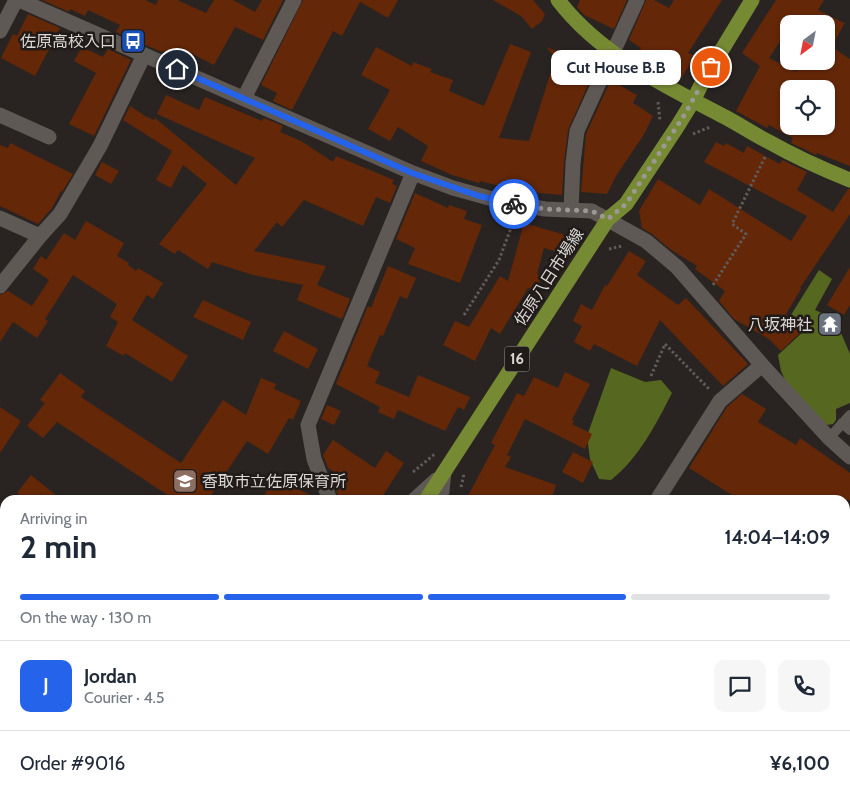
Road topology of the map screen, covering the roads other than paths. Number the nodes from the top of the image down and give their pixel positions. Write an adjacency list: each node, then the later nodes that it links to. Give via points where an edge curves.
1 (17, 0): 6 (street); 8 (street)
2 (294, 0): 9 (street)
3 (558, 0): 7 (main road, via 586,32)
4 (637, 0): 7 (street)
5 (752, 0): 10 (main road, 佐原八日市場線 / 16)
6 (0, 31)
7 (613, 54): 10 (main road); 15 (street, via 577,131)
8 (144, 55): 9 (street); 18 (street, via 100,146 60,214)
9 (244, 98): 13 (street)
10 (693, 101): 14 (main road, via 772,144); 17 (main road, 佐原八日市場線 / 16, via 626,204)
11 (0, 115): 12 (street)
12 (49, 137)
13 (412, 173): 15 (street, via 479,196 518,205); 26 (street, via 308,425 314,460)
14 (850, 180)
15 (571, 210): 17 (street, via 592,211)
16 (0, 218): 18 (street)
17 (608, 219): 20 (street, via 646,241 677,266); 25 (main road, 佐原八日市場線 / 16)
18 (40, 236): 19 (street)
19 (0, 286)
20 (762, 365): 23 (street); 30 (street, via 720,400)
21 (850, 415): 22 (lane)
22 (846, 427): 23 (lane)
23 (830, 438): 24 (street)
24 (850, 457)
25 (444, 472): 27 (street); 28 (main road, 佐原八日市場線 / 16); 29 (street)
26 (328, 495)
27 (419, 495)
28 (429, 495)
29 (442, 495)
30 (660, 495)

